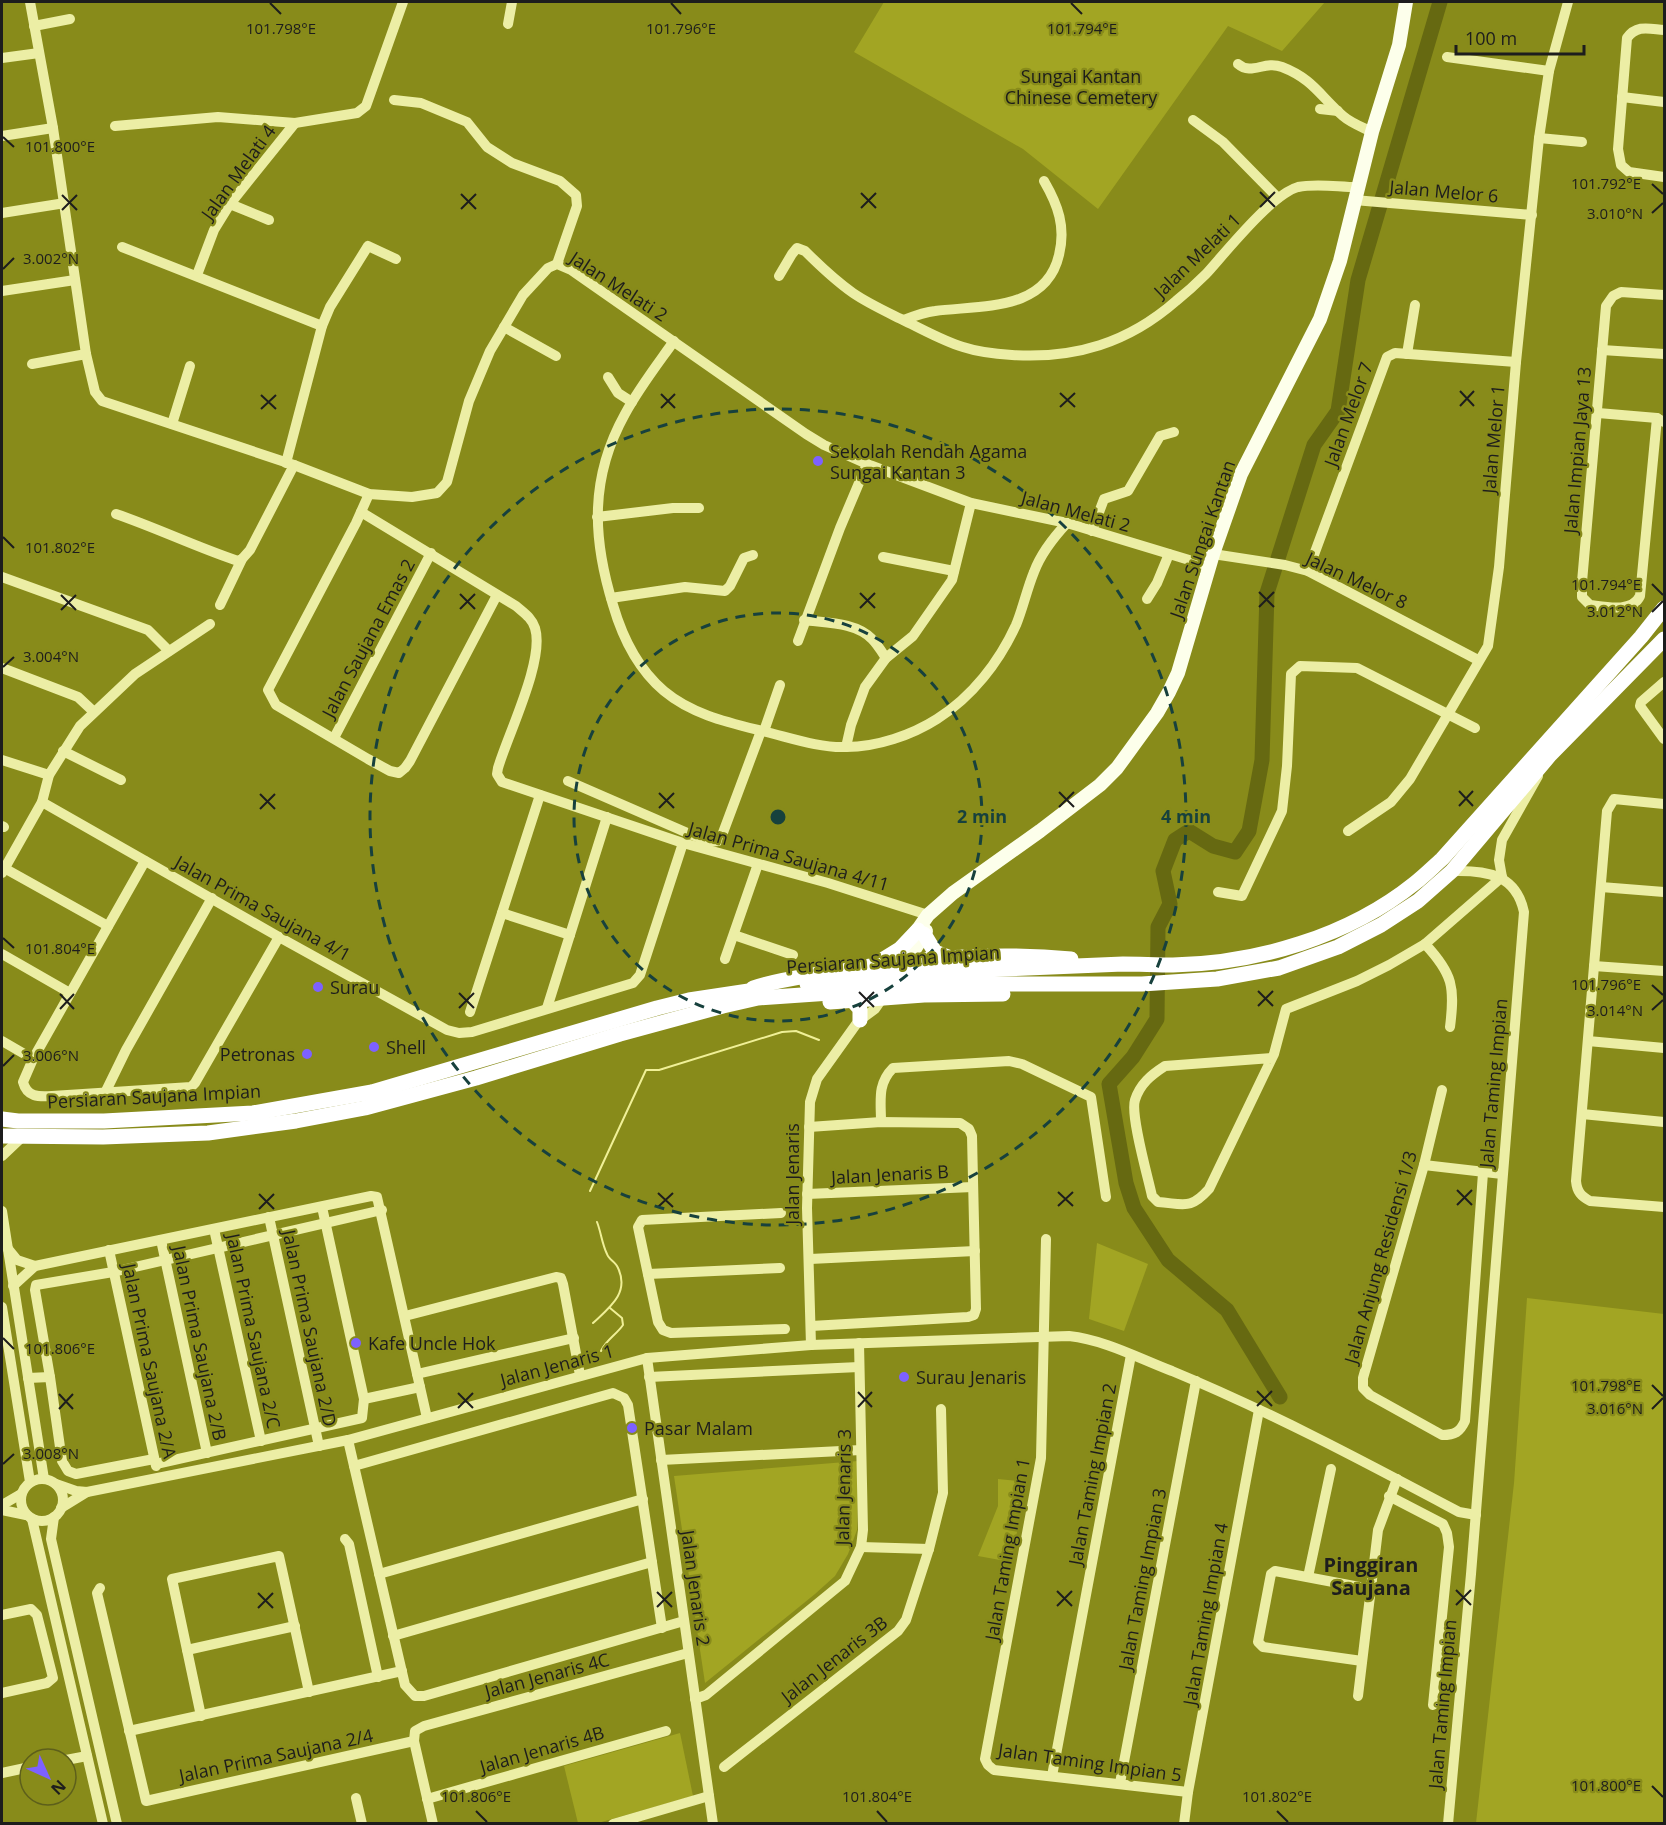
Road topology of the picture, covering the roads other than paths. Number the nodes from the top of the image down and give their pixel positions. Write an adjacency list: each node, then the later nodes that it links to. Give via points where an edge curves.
1 (30, 2): 8 (street)
2 (403, 2): 21 (street, via 366,106 357,113)
3 (512, 2): 7 (street)
4 (1406, 2): 24 (main road, Jalan Sungai Kantan, via 1399,45)
5 (1568, 2): 14 (street, Jalan Melor 1)
6 (70, 19): 8 (street)
7 (508, 24)
8 (34, 26): 10 (street)
9 (1665, 30): 15 (street, via 1638,28 1627,38)
10 (39, 53): 12 (street); 23 (street)
11 (1448, 57): 14 (street)
12 (2, 58)
13 (1238, 64): 19 (street, via 1250,70 1266,64 1281,67 1308,80)
14 (1549, 71): 26 (street, Jalan Melor 1)
15 (1622, 97): 17 (street); 28 (street, via 1618,149 1621,165 1629,172)
16 (394, 100): 39 (street, via 421,103 467,122 487,147 512,163 560,181 576,195 578,206)
17 (1665, 102)
18 (1320, 109): 19 (street)
19 (1338, 111): 24 (street)
20 (1193, 120): 31 (street, via 1223,142)
21 (295, 123): 22 (street, via 218,117); 33 (street, Jalan Melati 4)
22 (116, 126)
23 (53, 128): 25 (street); 32 (street)
24 (1371, 132): 30 (main road, Jalan Sungai Kantan)
25 (2, 136)
26 (1539, 138): 27 (street); 35 (street, Jalan Melor 1)
27 (1582, 142)
28 (1665, 177)
29 (1044, 181): 46 (street, via 1063,229 1057,262 1039,288 1027,297 1009,302 934,311)
30 (1356, 193): 31 (street, Jalan Melati 1, via 1298,187); 35 (street, Jalan Melor 6, via 1396,204); 79 (main road, Jalan Sungai Kantan, via 1340,261 1320,319 1241,474)
31 (1278, 198): 46 (street, Jalan Melati 1, via 1174,303 1143,326 1105,343 1072,353 1001,354 965,348)
32 (65, 203): 34 (street); 42 (street)
33 (230, 204): 36 (street); 40 (street, Jalan Melati 4, via 214,230)
34 (2, 213)
35 (1532, 215): 55 (street, Jalan Melor 1)
36 (269, 220)
37 (122, 247): 40 (street)
38 (396, 259): 47 (street, via 368,246)
39 (557, 264): 48 (street, Jalan Melati 2, via 548,268 523,295); 49 (street, Jalan Melati 2)
40 (197, 276): 47 (street)
41 (779, 276): 46 (street, Jalan Melati 1, via 797,248 853,293)
42 (75, 280): 43 (street); 51 (street)
43 (2, 291)
44 (1665, 295): 50 (street, Jalan Impian Jaya 13, via 1621,292 1613,296 1606,306)
45 (1415, 305): 52 (street)
46 (904, 320)
47 (322, 326): 64 (street)
48 (504, 327): 54 (street); 66 (street, Jalan Melati 2, via 470,401 444,488 426,496)
49 (674, 341): 59 (street); 65 (street, Jalan Melati 2, via 806,434)
50 (1602, 350): 53 (street); 60 (street, Jalan Impian Jaya 13)
51 (86, 354): 56 (street); 62 (street, Jalan Melati 2, via 95,392 102,401)
52 (1407, 354): 55 (street); 81 (street, Jalan Melor 7, via 1387,357)
53 (1665, 354)
54 (556, 356)
55 (1516, 362): 94 (street, Jalan Melor 1, via 1490,641)
56 (32, 364)
57 (190, 366): 62 (street)
58 (608, 378): 59 (street, via 618,393)
59 (632, 402): 71 (street, via 605,462)
60 (1598, 413): 61 (street); 61 (street, Jalan Impian Jaya 13, via 1582,590 1582,597 1590,605 1630,606 1640,596)
61 (1660, 420)
62 (172, 424): 64 (street, Jalan Melati 2)
63 (1174, 432): 73 (street, via 1160,436 1128,491 1103,501)
64 (290, 464): 66 (street, Jalan Melati 2); 78 (street, via 250,550)
65 (867, 464): 67 (street, Jalan Melati 2); 88 (street)
66 (369, 494): 69 (street)
67 (971, 503): 72 (street, Jalan Melati 2); 80 (street)
68 (699, 508): 71 (street)
69 (361, 512): 74 (street, Jalan Prima Saujana 4/11); 102 (street, via 268,690 276,705)
70 (116, 514): 78 (street, via 186,543 238,561)
71 (597, 517): 84 (street, via 600,558)
72 (1067, 523): 73 (street, Jalan Melati 2); 104 (street, via 1040,558 1010,638 981,681 957,705 915,731)
73 (1092, 531): 75 (street, Jalan Melati 2)
74 (431, 553): 83 (street, Jalan Prima Saujana 4/11); 102 (street, Jalan Saujana Emas 2)
75 (1169, 554): 79 (street, Jalan Melati 2); 85 (street)
76 (753, 555): 84 (street, via 744,558 725,591 685,587)
77 (883, 557): 80 (street)
78 (242, 559): 86 (street)
79 (1211, 560): 81 (street, Jalan Melor 8, via 1262,562); 126 (main road, Jalan Sungai Kantan, via 1178,673 1131,751 1100,785)
80 (954, 571): 93 (street, via 952,580 914,636)
81 (1308, 571): 94 (street, Jalan Melor 8)
82 (2, 577): 92 (street, via 148,630)
83 (497, 595): 102 (street, via 405,768 399,773 390,771); 111 (street, Jalan Prima Saujana 4/11, via 532,621 537,647 497,774 502,782)
84 (611, 598): 101 (street, via 637,661 664,691 704,715)
85 (1147, 599)
86 (220, 605)
87 (1662, 614): 141 (highway, Persiaran Saujana Impian, via 1442,859 1383,906 1312,939 1263,954 1174,965)
88 (804, 620): 91 (street); 93 (street, via 860,630 873,639)
89 (210, 624): 92 (street)
90 (1665, 639): 106 (highway)
91 (798, 641)
92 (169, 651): 98 (street, via 135,674)
93 (886, 658): 104 (street, via 865,687)
94 (1479, 660): 99 (street, Jalan Melor 1)
95 (2, 668): 98 (street, via 78,697)
96 (1665, 682): 103 (street, via 1640,706)
97 (780, 685): 101 (street)
98 (94, 712): 105 (street)
99 (1448, 713): 100 (street); 115 (street, Jalan Melor 1, via 1410,779 1391,802); 123 (street, via 1356,668 1300,666 1291,674 1287,766 1278,821 1242,896)
100 (1475, 728)
101 (763, 731): 104 (street); 110 (street, via 718,841 699,838)
102 (334, 738)
103 (1664, 739)
104 (846, 747)
105 (63, 751): 108 (street); 109 (street)
106 (1550, 755): 120 (highway); 121 (street, via 1502,840)
107 (2, 760): 108 (street)
108 (49, 775): 112 (street)
109 (121, 780)
110 (568, 781)
111 (540, 795): 114 (street, Jalan Prima Saujana 4/11); 127 (street)
112 (42, 802): 117 (street, Jalan Prima Saujana 4/1); 119 (street)
113 (1665, 804): 122 (street, via 1614,799 1607,811)
114 (607, 817): 116 (street, Jalan Prima Saujana 4/11); 131 (street)
115 (1348, 831)
116 (683, 843): 118 (street, Jalan Prima Saujana 4/11); 150 (street, Jalan Prima Saujana 4/1, via 640,975 631,984)
117 (145, 861): 125 (street, Jalan Prima Saujana 4/1); 129 (street)
118 (758, 864): 128 (street, Jalan Prima Saujana 4/11); 132 (street)
119 (3, 870): 129 (street)
120 (1452, 871): 121 (street); 145 (highway, via 1418,901 1338,947 1279,968)
121 (1502, 877): 134 (street); 171 (street, Jalan Taming Impian, via 1515,890 1524,912)
122 (1601, 887): 124 (street); 142 (street)
123 (1218, 892)
124 (1665, 892)
125 (212, 898): 133 (street, Jalan Prima Saujana 4/1); 160 (street)
126 (942, 903): 128 (main road, Jalan Sungai Kantan); 130 (main road, Jalan Sungai Kantan)
127 (502, 913): 131 (street); 151 (street)
128 (928, 915): 130 (main road, Jalan Sungai Kantan)
129 (108, 926): 148 (street)
130 (921, 932): 137 (highway, via 931,948); 139 (main road, Jalan Sungai Kantan); 140 (highway)
131 (570, 934): 150 (street)
132 (734, 935): 136 (street); 138 (street)
133 (279, 937): 150 (street, Jalan Prima Saujana 4/1, via 447,1030 472,1032); 160 (street, via 191,1087)
134 (1425, 944): 153 (street, via 1452,983); 157 (street, via 1357,981 1288,1007)
135 (2, 954): 148 (street)
136 (793, 955)
137 (948, 957): 139 (highway); 141 (highway, via 1036,955)
138 (725, 959)
139 (901, 962): 140 (highway); 149 (main road, Jalan Sungai Kantan)
140 (876, 964): 146 (highway)
141 (1132, 964): 144 (highway, Persiaran Saujana Impian)
142 (1594, 966): 143 (street); 155 (street)
143 (1665, 971)
144 (959, 977): 145 (highway, Persiaran Saujana Impian); 147 (highway, Persiaran Saujana Impian, bridge)
145 (1143, 987): 149 (highway)
146 (745, 990): 147 (highway, Persiaran Saujana Impian); 162 (highway, Persiaran Saujana Impian, via 657,1008 372,1092 274,1109 195,1117 104,1121)
147 (847, 991): 149 (highway); 152 (highway, via 860,1009); 167 (highway, Persiaran Saujana Impian, via 758,998 723,1006 365,1108 297,1121 208,1133)
148 (70, 993): 158 (street)
149 (876, 999): 152 (street, Jalan Jenaris)
150 (547, 1008)
151 (470, 1012)
152 (860, 1020): 165 (street, Jalan Jenaris, via 817,1079)
153 (1450, 1027)
154 (2, 1041): 158 (street)
155 (1588, 1041): 156 (street); 161 (street)
156 (1665, 1048)
157 (1272, 1058): 157 (street, via 1165,1066 1142,1086 1133,1108 1152,1196 1158,1202 1196,1203 1209,1189)
158 (33, 1059): 160 (street, via 23,1082 32,1095)
159 (1442, 1090): 169 (street, Jalan Anjung Residensi 1/3)
160 (105, 1093)
161 (1582, 1114): 164 (street); 177 (street, via 1577,1189 1582,1197 1590,1201)
162 (2, 1119)
163 (881, 1122): 165 (street); 172 (street, via 960,1123 969,1129); 174 (street, via 881,1084 893,1068 1022,1064 1091,1097)
164 (1665, 1122)
165 (808, 1127): 173 (street, Jalan Jenaris)
166 (2, 1136): 167 (highway, Persiaran Saujana Impian)
167 (21, 1138): 168 (street)
168 (2, 1156)
169 (1424, 1165): 170 (street); 170 (street, Jalan Anjung Residensi 1/3, via 1363,1378 1370,1395 1442,1435 1453,1435 1465,1421)
170 (1483, 1173): 171 (street)
171 (1502, 1174): 243 (street, Jalan Taming Impian)
172 (974, 1187): 173 (street, Jalan Jenaris B); 189 (street)
173 (807, 1194): 190 (street, Jalan Jenaris)
174 (1106, 1197)
175 (381, 1206): 176 (street, via 377,1197 371,1196); 181 (street); 198 (street)
176 (322, 1207): 180 (street); 181 (street)
177 (1665, 1207)
178 (2, 1211): 186 (street)
179 (781, 1213): 195 (street, via 642,1220 638,1227)
180 (269, 1217): 182 (street); 183 (street, Jalan Prima Saujana 2/D)
181 (326, 1223): 183 (street); 217 (street)
182 (214, 1229): 185 (street); 187 (street, Jalan Prima Saujana 2/C)
183 (273, 1235): 187 (street); 221 (street, Jalan Prima Saujana 2/D)
184 (1046, 1239): 202 (street, Jalan Taming Impian 1)
185 (161, 1240): 188 (street); 191 (street, Jalan Prima Saujana 2/B)
186 (7, 1248): 192 (street, via 17,1260); 196 (street)
187 (218, 1248): 191 (street); 223 (street, Jalan Prima Saujana 2/C)
188 (109, 1250): 192 (street); 194 (street, Jalan Prima Saujana 2/A)
189 (975, 1251): 190 (street); 199 (street, via 974,1315)
190 (810, 1259): 199 (street, Jalan Jenaris)
191 (165, 1260): 194 (street); 226 (street, Jalan Prima Saujana 2/B)
192 (35, 1266): 196 (street)
193 (780, 1268): 195 (street)
194 (113, 1272): 213 (street, via 36,1285); 228 (street, Jalan Prima Saujana 2/A)
195 (648, 1274): 201 (street, via 663,1330)
196 (13, 1286): 212 (street)
197 (2, 1307): 234 (street)
198 (405, 1316): 203 (street, via 556,1276 563,1284); 210 (street)
199 (811, 1326): 205 (street, Jalan Jenaris)
200 (785, 1329): 201 (street)
201 (740, 1330): 206 (street)
202 (1045, 1335): 204 (street, Jalan Jenaris 1); 207 (street, via 1089,1338); 274 (street, Jalan Taming Impian 1, via 1041,1458 987,1753)
203 (574, 1338): 210 (street); 211 (street)
204 (859, 1343): 205 (street, Jalan Jenaris 1); 209 (street, Jalan Jenaris 3)
205 (812, 1345): 206 (street, Jalan Jenaris 1)
206 (742, 1350): 208 (street, Jalan Jenaris 1)
207 (1131, 1355): 215 (street); 278 (street, Jalan Taming Impian 2)
208 (647, 1358): 211 (street, Jalan Jenaris 1); 214 (street, Jalan Jenaris 2)
209 (859, 1367): 214 (street); 225 (street, Jalan Jenaris 3)
210 (417, 1374): 216 (street)
211 (580, 1375): 220 (street, Jalan Jenaris 1)
212 (28, 1377): 213 (street); 232 (street)
213 (51, 1377): 228 (street, via 62,1461 68,1470 76,1474)
214 (649, 1377): 227 (street, Jalan Jenaris 2)
215 (1196, 1381): 219 (street); 279 (street, Jalan Taming Impian 3)
216 (420, 1387): 217 (street); 220 (street)
217 (364, 1399): 221 (street, via 362,1418)
218 (941, 1409): 247 (street, Jalan Jenaris 3B, via 943,1493)
219 (1259, 1410): 233 (street); 280 (street, Jalan Taming Impian 4)
220 (427, 1418): 222 (street, Jalan Jenaris 1)
221 (315, 1428): 223 (street); 224 (street, Jalan Prima Saujana 2/D)
222 (348, 1440): 224 (street, Jalan Jenaris 1); 229 (street)
223 (261, 1441): 226 (street)
224 (319, 1446): 231 (street, Jalan Jenaris 1)
225 (861, 1450): 227 (street); 246 (street, Jalan Jenaris 3)
226 (207, 1453): 228 (street)
227 (661, 1460): 254 (street, Jalan Jenaris 2)
228 (155, 1462): 231 (street, Jalan Prima Saujana 2/A)
229 (354, 1466): 239 (street, via 613,1393 628,1405); 249 (street)
230 (1331, 1469): 250 (street)
231 (159, 1478): 236 (street, Jalan Jenaris 1)
232 (44, 1479): 234 (street); 235 (street)
233 (1397, 1479): 238 (street); 243 (street, via 1460,1512)
234 (30, 1482): 237 (street)
235 (56, 1484): 236 (street); 242 (street, via 63,1498)
236 (87, 1492): 242 (street)
237 (21, 1494): 240 (street); 244 (street, via 20,1501)
238 (1389, 1496): 252 (street, via 1378,1530); 267 (street, via 1443,1524 1447,1533 1449,1547)
239 (643, 1498): 248 (street); 249 (street)
240 (2, 1505)
241 (2, 1510): 244 (street)
242 (58, 1513): 244 (street, via 43,1521); 285 (street, via 51,1539)
243 (1476, 1515): 291 (street, Jalan Taming Impian)
244 (29, 1517): 272 (street)
245 (345, 1539): 262 (street)
246 (861, 1547): 247 (street); 266 (street, Jalan Jenaris 3, via 845,1581 706,1695)
247 (929, 1549): 275 (street, Jalan Jenaris 3B, via 906,1620 898,1631)
248 (652, 1562): 256 (street); 257 (street)
249 (379, 1574): 257 (street)
250 (1308, 1577): 252 (street); 260 (street, via 1275,1571 1270,1574 1258,1642 1263,1647)
251 (100, 1588): 269 (street)
252 (1370, 1589): 260 (street)
253 (2, 1615): 264 (street, via 31,1609 38,1615 53,1678 47,1683)
254 (684, 1622): 256 (street); 259 (street, Jalan Jenaris 2)
255 (295, 1626): 258 (street); 258 (street, via 279,1556 172,1580); 263 (street)
256 (662, 1628): 261 (street, via 424,1696 409,1691)
257 (393, 1636): 261 (street)
258 (187, 1650): 268 (street)
259 (688, 1653): 266 (street, Jalan Jenaris 2); 271 (street, Jalan Jenaris 4C, via 424,1726)
260 (1362, 1661): 265 (street)
261 (402, 1671): 262 (street)
262 (378, 1677): 263 (street)
263 (309, 1692): 268 (street)
264 (2, 1693)
265 (1358, 1696)
266 (695, 1699): 281 (street, Jalan Jenaris 2)
267 (1433, 1705)
268 (201, 1716): 269 (street)
269 (129, 1731): 271 (street, Jalan Prima Saujana 2/4, via 146,1801)
270 (666, 1731): 283 (street, Jalan Jenaris 4B)
271 (414, 1736): 283 (street)
272 (87, 1756): 273 (street); 284 (street)
273 (78, 1758)
274 (988, 1765): 278 (street, Jalan Taming Impian 5, via 994,1770)
275 (724, 1767)
276 (18, 1770): 277 (street)
277 (2, 1773)
278 (1052, 1776): 279 (street, Jalan Taming Impian 5)
279 (1120, 1783): 280 (street, Jalan Taming Impian 5)
280 (1188, 1792): 290 (street, Jalan Taming Impian 4)
281 (709, 1796): 288 (street); 289 (street, Jalan Jenaris 2)
282 (356, 1798): 286 (street)
283 (427, 1799): 287 (street)
284 (103, 1824)
285 (117, 1824)
286 (362, 1824)
287 (433, 1824)
288 (613, 1824)
289 (713, 1824)
290 (1184, 1824)
291 (1448, 1824)

